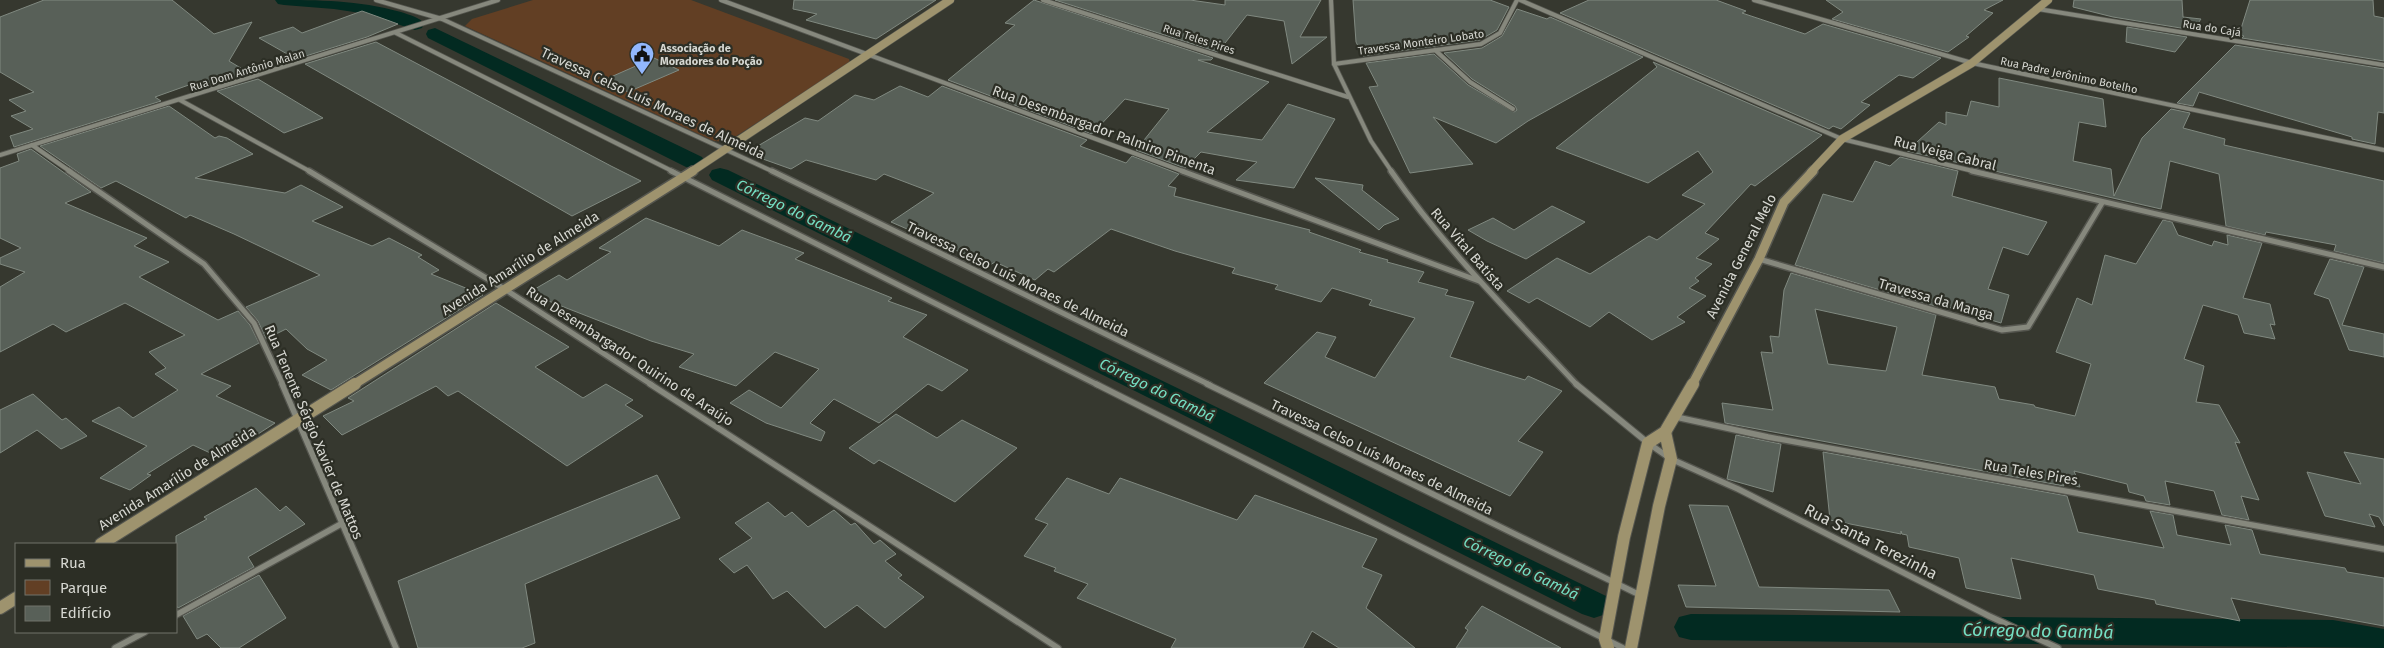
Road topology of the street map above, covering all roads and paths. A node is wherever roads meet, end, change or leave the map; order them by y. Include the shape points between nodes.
1 (376, 0) edge
2 (498, 0) edge
3 (721, 0) edge
4 (950, 0) edge
5 (1043, 0) edge
6 (1331, 0) edge
7 (1519, 0) edge
8 (1754, 0) edge
9 (2048, 0) edge
10 (2037, 8) junction
11 (442, 18) junction
12 (396, 33) junction
13 (1435, 50) junction
14 (867, 54) junction
15 (1972, 63) junction
16 (1334, 64) junction
17 (2384, 65) edge
18 (1348, 97) junction
19 (180, 100) junction
20 (1513, 109) dead end
21 (1842, 139) junction
22 (32, 145) junction
23 (727, 149) junction
24 (2384, 150) edge
25 (0, 155) edge
26 (685, 176) junction
27 (2102, 203) junction
28 (1759, 259) junction
29 (2384, 268) edge
30 (1480, 281) junction
31 (506, 290) junction
32 (1675, 417) junction
33 (298, 419) junction
34 (1665, 432) junction
35 (1648, 444) junction
36 (1671, 459) junction
37 (341, 524) junction
38 (103, 543) edge
39 (2384, 549) edge
40 (1616, 584) junction
41 (1642, 596) junction
42 (15, 599) edge
43 (0, 608) edge
44 (178, 613) edge
45 (143, 633) edge
46 (1607, 644) edge
47 (2055, 647) edge
48 (115, 648) edge
49 (396, 648) edge
50 (1058, 648) edge
51 (1623, 648) edge
52 (1631, 648) edge

1 - 11 street, Travessa Celso Luís Moraes de Almeida
2 - 11 street, Rua Dom Antônio Malan
3 - 14 street, Rua Desembargador Palmiro Pimenta
4 - 14 main road, Avenida Amarílio de Almeida
5 - 18 street, Rua Teles Pires
6 - 16 street, Rua Vital Batista
7 - 13 street, Travessa Monteiro Lobato via 1494,40
7 - 21 street, Rua Veiga Cabral
8 - 15 street, Rua Padre Jerônimo Botelho
9 - 10 main road, Avenida General Melo
10 - 15 main road, Avenida General Melo
10 - 17 street, Rua do Cajá
11 - 12 street, Rua Dom Antônio Malan
11 - 23 street, Travessa Celso Luís Moraes de Almeida
12 - 19 street, Rua Dom Antônio Malan
12 - 26 street
13 - 16 street, Travessa Monteiro Lobato
13 - 20 street via 1470,82
14 - 23 main road, Avenida Amarílio de Almeida
14 - 30 street, Rua Desembargador Palmiro Pimenta
15 - 21 main road, Avenida General Melo
15 - 24 street, Rua Padre Jerônimo Botelho
16 - 18 street, Rua Vital Batista
18 - 30 street, Rua Vital Batista via 1371,141 1412,201
19 - 22 street, Rua Dom Antônio Malan
19 - 31 street, Rua Desembargador Quirino de Araújo via 281,154
21 - 27 street, Rua Veiga Cabral
21 - 28 main road, Avenida General Melo via 1784,202
22 - 25 street, Rua Dom Antônio Malan
22 - 33 street, Rua Tenente Sérgio Xavier de Mattos via 204,264 254,323
23 - 26 main road, Avenida Amarílio de Almeida
23 - 40 street, Travessa Celso Luís Moraes de Almeida
26 - 31 main road, Avenida Amarílio de Almeida
26 - 46 street
27 - 28 street, Travessa da Manga via 2028,326 2002,330
27 - 29 street, Rua Veiga Cabral
28 - 32 main road, Avenida General Melo
30 - 35 street, Rua Vital Batista via 1579,387
31 - 33 main road, Avenida Amarílio de Almeida
31 - 50 street, Rua Desembargador Quirino de Araújo
32 - 34 main road, Avenida General Melo
32 - 39 street, Rua Teles Pires via 1768,437
33 - 37 street, Rua Tenente Sérgio Xavier de Mattos
33 - 38 main road, Avenida Amarílio de Almeida
34 - 35 main road, Avenida General Melo
34 - 36 main road
35 - 36 street, Rua Vital Batista
35 - 40 main road via 1624,537
36 - 41 main road
36 - 47 street, Rua Santa Terezinha via 1738,489
37 - 44 street
37 - 49 street, Rua Tenente Sérgio Xavier de Mattos
40 - 41 street, Travessa Celso Luís Moraes de Almeida
40 - 46 main road
41 - 52 main road
42 - 43 main road
45 - 48 street
46 - 51 street

